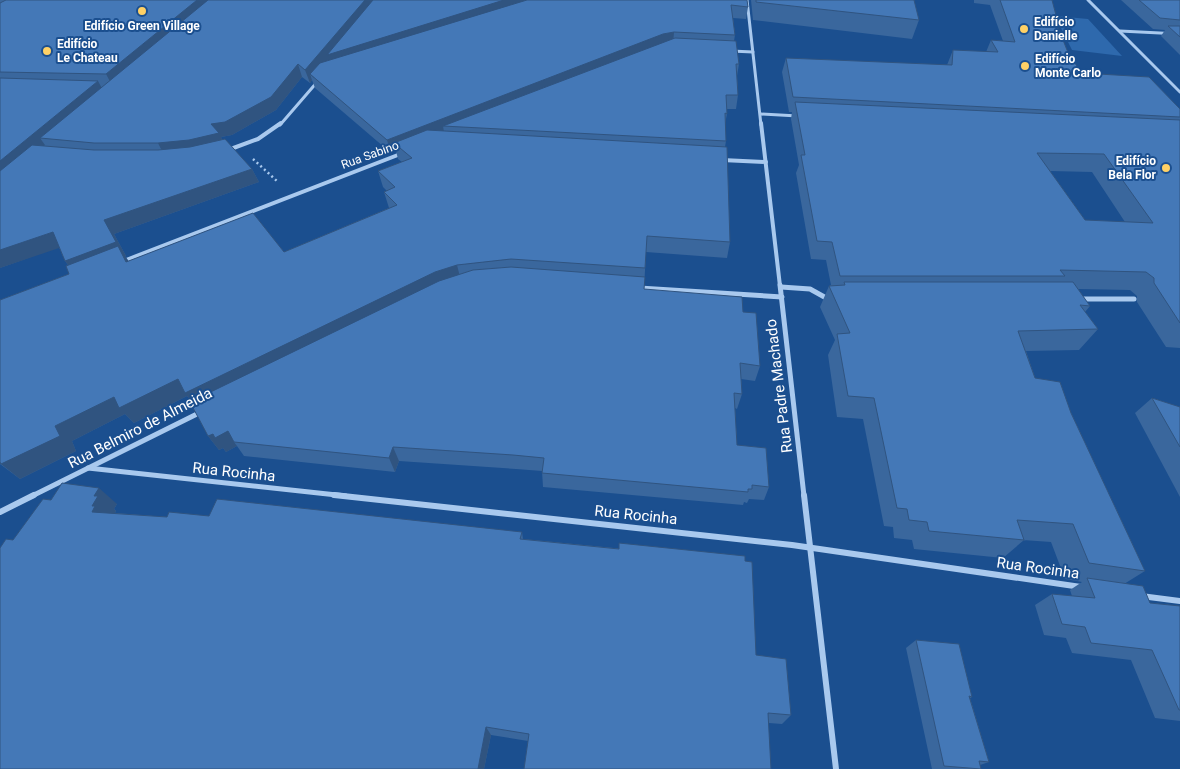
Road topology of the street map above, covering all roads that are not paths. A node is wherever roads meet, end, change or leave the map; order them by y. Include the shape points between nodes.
1 (747, 0) edge
2 (1088, 0) edge
3 (1119, 31) junction
4 (1180, 34) edge
5 (722, 50) edge
6 (753, 52) junction
7 (319, 80) edge
8 (1180, 92) edge
9 (761, 114) junction
10 (808, 116) edge
11 (412, 150) edge
12 (224, 151) edge
13 (713, 159) edge
14 (766, 162) junction
15 (115, 264) edge
16 (628, 287) edge
17 (781, 287) junction
18 (782, 297) junction
19 (835, 299) edge
20 (1074, 300) edge
21 (1134, 300) dead end
22 (203, 411) edge
23 (88, 468) junction
24 (0, 512) edge
25 (811, 548) junction
26 (1092, 589) edge
27 (1131, 594) edge
28 (1180, 601) edge
29 (836, 769) edge

1 - 6 street, Rua Padre Machado
2 - 3 street
3 - 4 street
3 - 8 street
5 - 6 street
6 - 9 street, Rua Padre Machado
7 - 12 street via 278,128 240,147
9 - 10 street
9 - 14 street, Rua Padre Machado
11 - 15 street, Rua Sabino
13 - 14 street
14 - 17 street, Rua Padre Machado
16 - 18 street
17 - 18 street, Rua Padre Machado
17 - 19 street via 810,289 825,299
18 - 25 street, Rua Padre Machado
20 - 21 street
22 - 23 street, Rua Belmiro de Almeida
23 - 24 street, Rua Belmiro de Almeida
23 - 25 street, Rua Rocinha
25 - 26 street, Rua Rocinha
25 - 29 street, Rua Padre Machado
27 - 28 street

